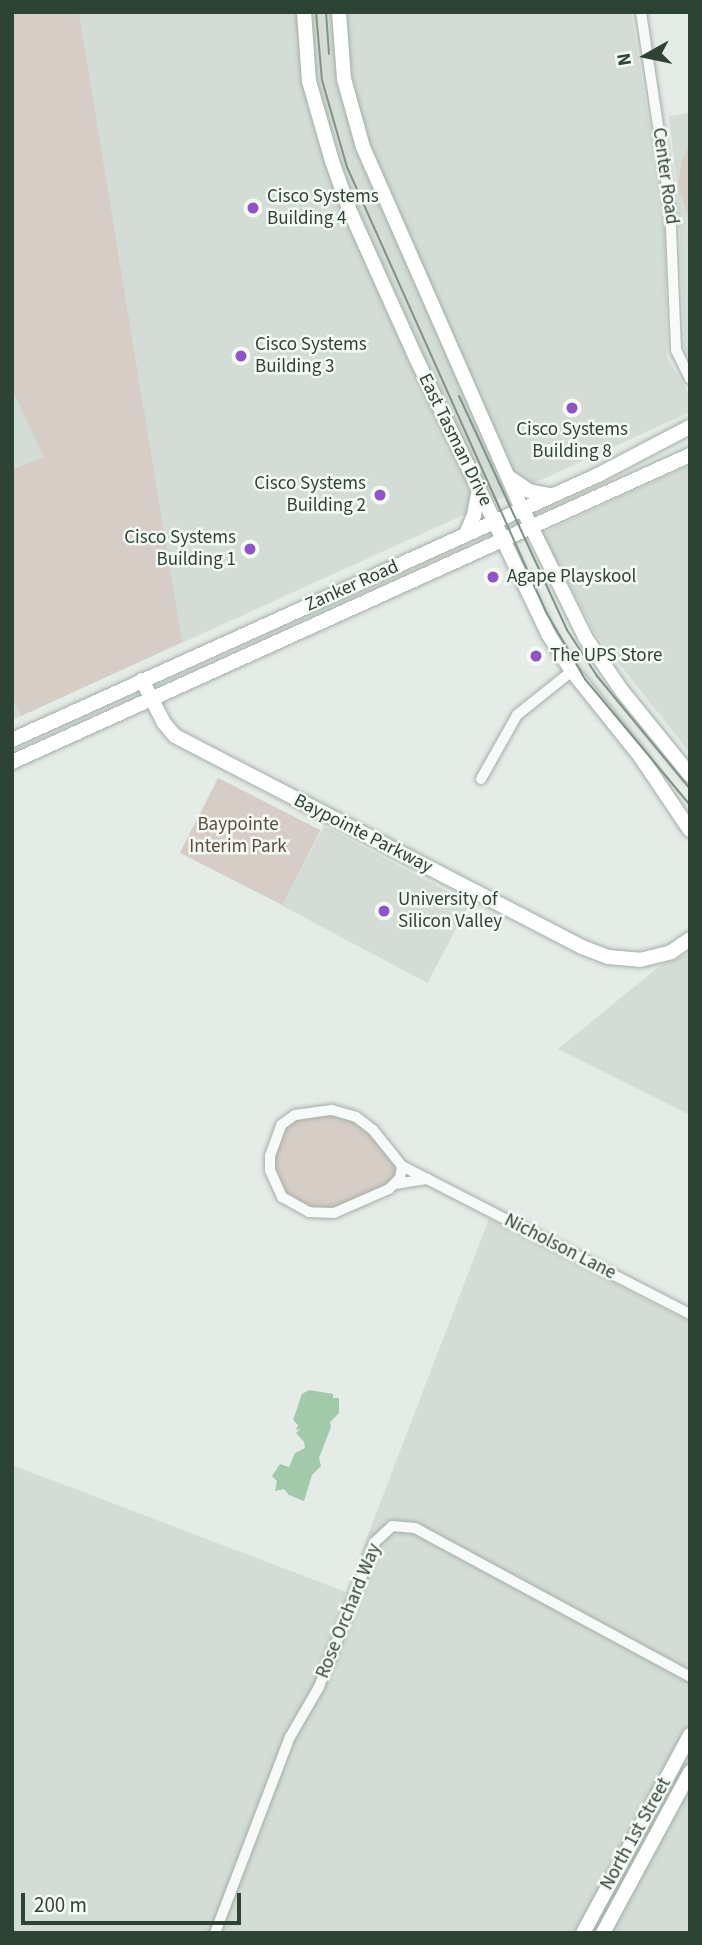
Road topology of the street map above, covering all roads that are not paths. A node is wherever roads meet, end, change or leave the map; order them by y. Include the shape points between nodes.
1 (304, 12) edge
2 (339, 12) edge
3 (640, 12) edge
4 (690, 379) edge
5 (690, 427) edge
6 (690, 455) edge
7 (508, 477) junction
8 (479, 489) junction
9 (549, 495) junction
10 (522, 508) junction
11 (556, 516) junction
12 (495, 521) junction
13 (531, 527) junction
14 (466, 534) junction
15 (503, 540) junction
16 (476, 552) junction
17 (544, 554) junction
18 (513, 563) junction
19 (572, 671) junction
20 (142, 680) junction
21 (152, 699) junction
22 (12, 740) edge
23 (12, 762) edge
24 (690, 775) edge
25 (481, 779) dead end
26 (690, 830) edge
27 (690, 939) edge
28 (402, 1166) junction
29 (431, 1180) junction
30 (395, 1184) junction
31 (690, 1314) edge
32 (690, 1677) edge
33 (690, 1735) edge
34 (690, 1772) edge
35 (215, 1933) edge
36 (583, 1933) edge
37 (603, 1933) edge

1 - 8 main road, East Tasman Drive via 309,82 340,185
2 - 7 main road, East Tasman Drive via 344,79 363,147
3 - 4 street, Center Road via 670,205 676,349
5 - 9 main road, Zanker Road
6 - 11 main road, Zanker Road
7 - 9 main road via 529,491
7 - 10 main road, East Tasman Drive
8 - 12 main road, East Tasman Drive
8 - 14 main road
9 - 10 main road, Zanker Road
10 - 12 main road, Zanker Road
10 - 13 main road, East Tasman Drive
11 - 13 main road, Zanker Road
11 - 17 main road via 547,532
12 - 14 main road, Zanker Road
12 - 15 main road, East Tasman Drive
13 - 15 main road, Zanker Road
13 - 17 main road, East Tasman Drive
14 - 20 main road, Zanker Road
15 - 16 main road, Zanker Road
15 - 18 main road, East Tasman Drive
16 - 18 main road
16 - 21 main road, Zanker Road
17 - 24 main road, East Tasman Drive via 609,674
18 - 19 main road, East Tasman Drive
19 - 25 street via 517,715
19 - 26 main road, East Tasman Drive via 628,740
20 - 21 main road, Baypointe Parkway
20 - 22 main road, Zanker Road
21 - 23 main road, Zanker Road
21 - 27 main road, Baypointe Parkway via 175,736 595,953 640,960 671,951
28 - 29 street, Nicholson Lane
28 - 30 street
28 - 30 street, Nicholson Lane via 373,1130 356,1117 332,1110 295,1115 281,1125 272,1144 270,1170 282,1197 309,1212 334,1213
29 - 30 street, Nicholson Lane
29 - 31 street, Nicholson Lane
32 - 35 street, Rose Orchard Way via 415,1528 392,1525 375,1542 319,1687 290,1737
33 - 36 main road, North 1st Street
34 - 37 main road, North 1st Street

